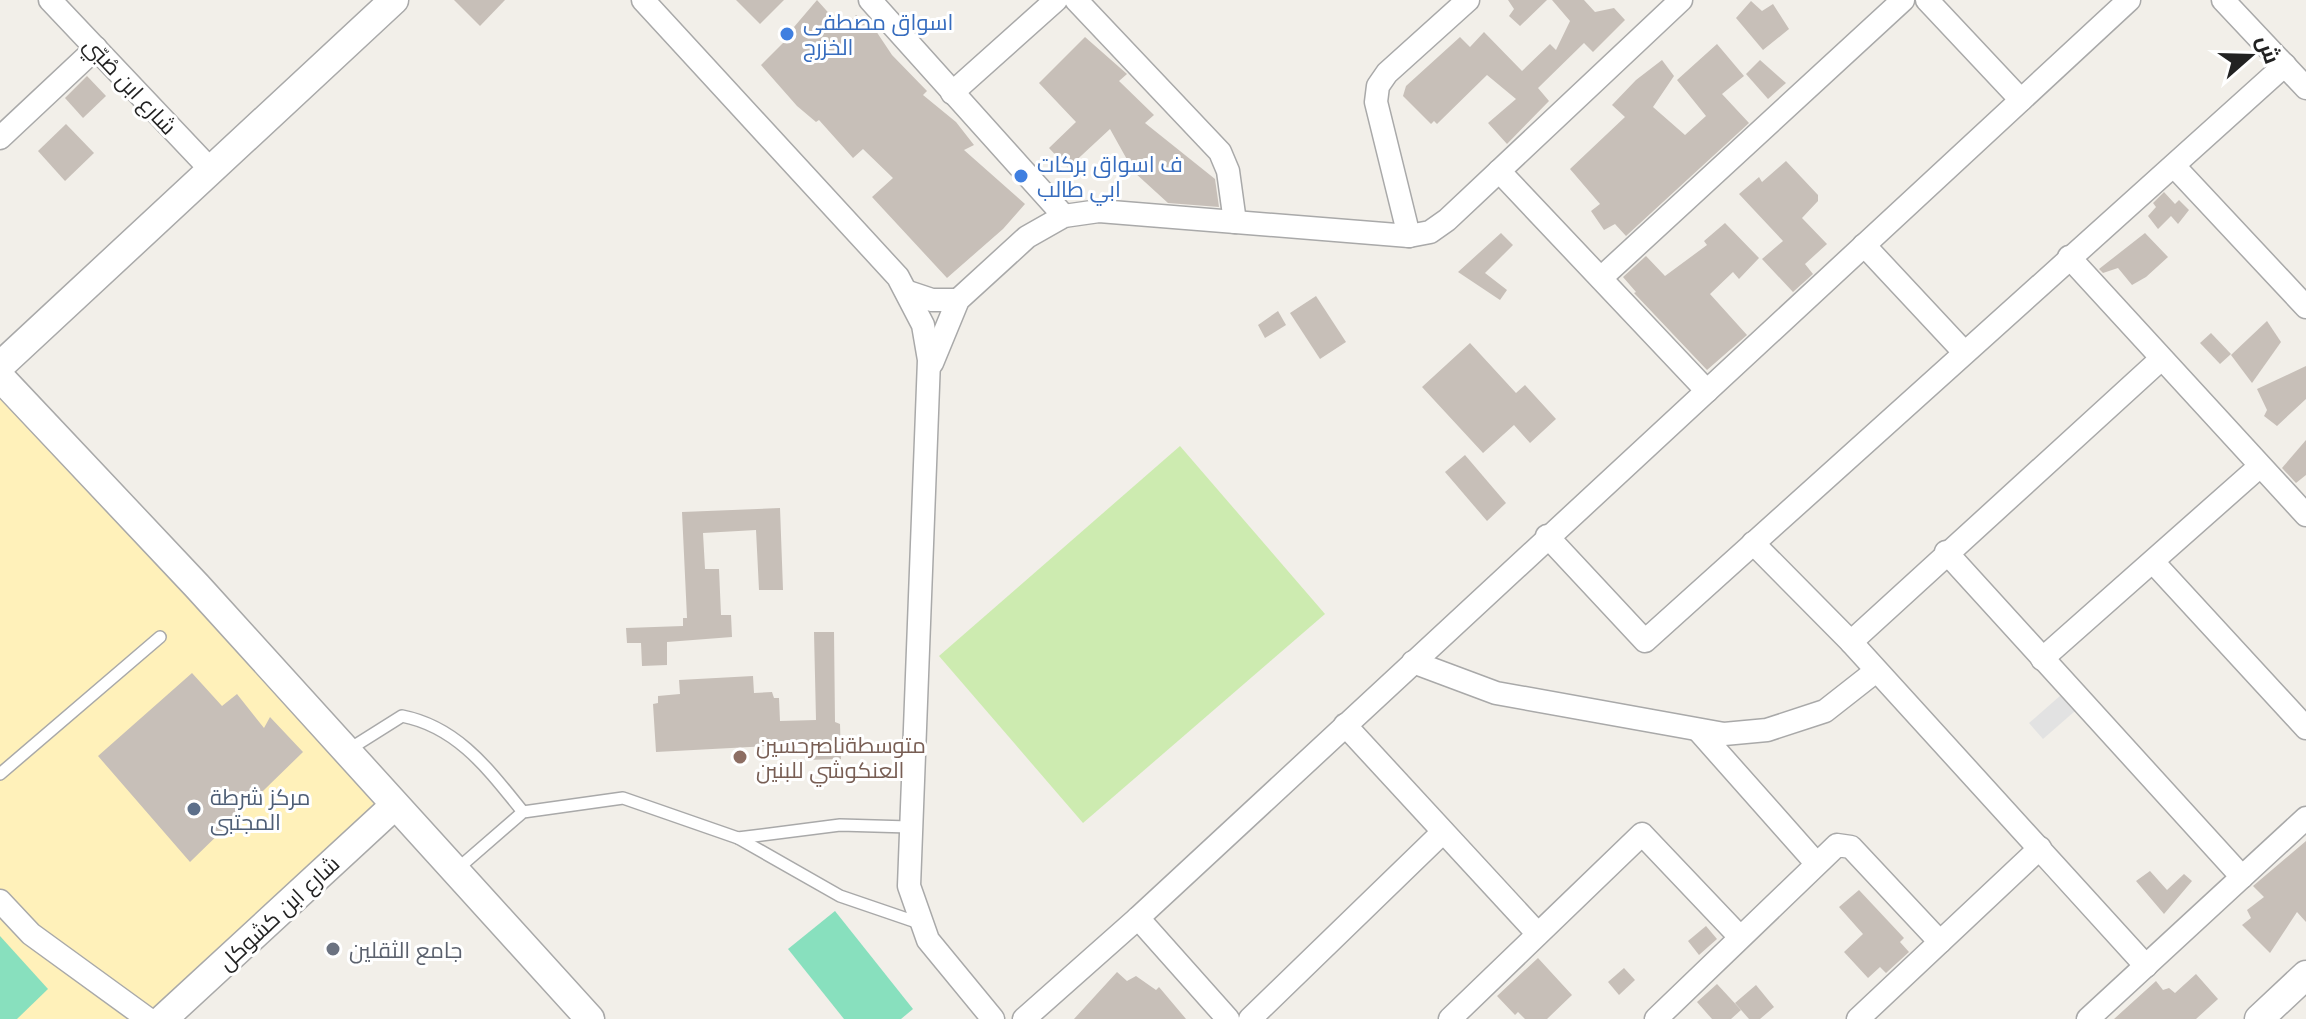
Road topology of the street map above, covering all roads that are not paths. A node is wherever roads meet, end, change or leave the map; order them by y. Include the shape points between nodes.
1 (50, 0) edge
2 (394, 0) edge
3 (643, 0) edge
4 (870, 0) edge
5 (1056, 0) edge
6 (1076, 0) edge
7 (1681, 0) edge
8 (1903, 0) edge
9 (1927, 0) edge
10 (2129, 0) edge
11 (2223, 0) edge
12 (1459, 3) edge
13 (96, 48) junction
14 (2285, 65) junction
15 (2306, 88) edge
16 (952, 93) junction
17 (2021, 100) junction
18 (0, 138) edge
19 (2174, 166) junction
20 (211, 170) junction
21 (1499, 171) junction
22 (1064, 216) junction
23 (1235, 222) junction
24 (1409, 236) junction
25 (1864, 245) junction
26 (2069, 257) junction
27 (1601, 278) junction
28 (908, 292) junction
29 (958, 300) junction
30 (2306, 307) edge
31 (1964, 352) junction
32 (2160, 360) junction
33 (0, 366) edge
34 (0, 377) edge
35 (928, 378) junction
36 (1707, 391) junction
37 (2259, 467) junction
38 (2306, 515) edge
39 (1547, 536) junction
40 (1753, 543) junction
41 (1946, 552) junction
42 (2154, 563) junction
43 (160, 637) dead end
44 (1851, 642) junction
45 (2042, 659) junction
46 (1413, 662) junction
47 (1876, 671) junction
48 (1345, 725) junction
49 (2306, 728) edge
50 (1698, 730) junction
51 (345, 752) junction
52 (0, 774) edge
53 (394, 806) junction
54 (523, 812) junction
55 (2306, 818) edge
56 (909, 827) junction
57 (1443, 832) junction
58 (738, 838) junction
59 (2040, 848) junction
60 (1816, 863) junction
61 (454, 872) junction
62 (2242, 877) junction
63 (0, 901) edge
64 (1138, 918) junction
65 (919, 923) junction
66 (1537, 933) junction
67 (1739, 936) junction
68 (1940, 942) junction
69 (2146, 966) junction
70 (2306, 975) edge
71 (148, 1019) edge
72 (163, 1019) edge
73 (590, 1019) edge
74 (993, 1019) edge
75 (1024, 1019) edge
76 (1228, 1019) edge
77 (1250, 1019) edge
78 (1450, 1019) edge
79 (1656, 1019) edge
80 (1858, 1019) edge
81 (2088, 1019) edge
82 (2259, 1019) edge

1 - 13 street, شارع ابن صُبّي
2 - 20 street
3 - 28 street
4 - 16 street
5 - 16 street
6 - 23 street via 1220,152
7 - 21 street
8 - 27 street
9 - 17 street
10 - 17 street
11 - 14 street
12 - 24 street via 1378,86 1376,102
13 - 18 street
13 - 20 street, شارع ابن صُبّي
14 - 15 street
14 - 19 street
16 - 22 street
17 - 25 street
19 - 26 street
19 - 30 street
20 - 33 street
21 - 24 street via 1439,227
21 - 27 street
22 - 23 street via 1099,211
22 - 29 street via 1027,237
23 - 24 street
25 - 31 street
25 - 36 street
26 - 31 street
26 - 32 street
27 - 36 street
28 - 29 street via 932,300
28 - 35 street via 927,342
29 - 35 street
31 - 40 street
32 - 37 street
32 - 41 street
34 - 51 street
35 - 56 street
36 - 39 street
37 - 38 street
37 - 42 street
39 - 40 street via 1645,641
39 - 46 street
40 - 44 street
41 - 44 street
41 - 45 street
42 - 45 street
42 - 49 street
43 - 52 lane
44 - 47 street
45 - 62 street
46 - 48 street
46 - 50 street via 1496,693
47 - 50 street via 1825,711 1767,730
47 - 59 street
48 - 57 street
48 - 64 street
50 - 60 street
51 - 53 street
51 - 54 lane via 402,716 426,720 473,751
53 - 61 street
53 - 72 street, شارع ابن كشوكل
54 - 58 lane via 623,798
54 - 61 lane
55 - 62 street
56 - 58 lane via 840,825
56 - 65 street via 909,886
57 - 66 street
57 - 77 street
58 - 65 lane via 840,896
59 - 68 street
59 - 69 street
60 - 67 street
60 - 68 street via 1837,845 1851,847
61 - 73 street
62 - 69 street
63 - 71 street via 31,934
64 - 75 street
64 - 76 street
65 - 74 street via 938,957
66 - 67 street via 1642,834
66 - 78 street
67 - 79 street
68 - 80 street
69 - 81 street
70 - 82 street

